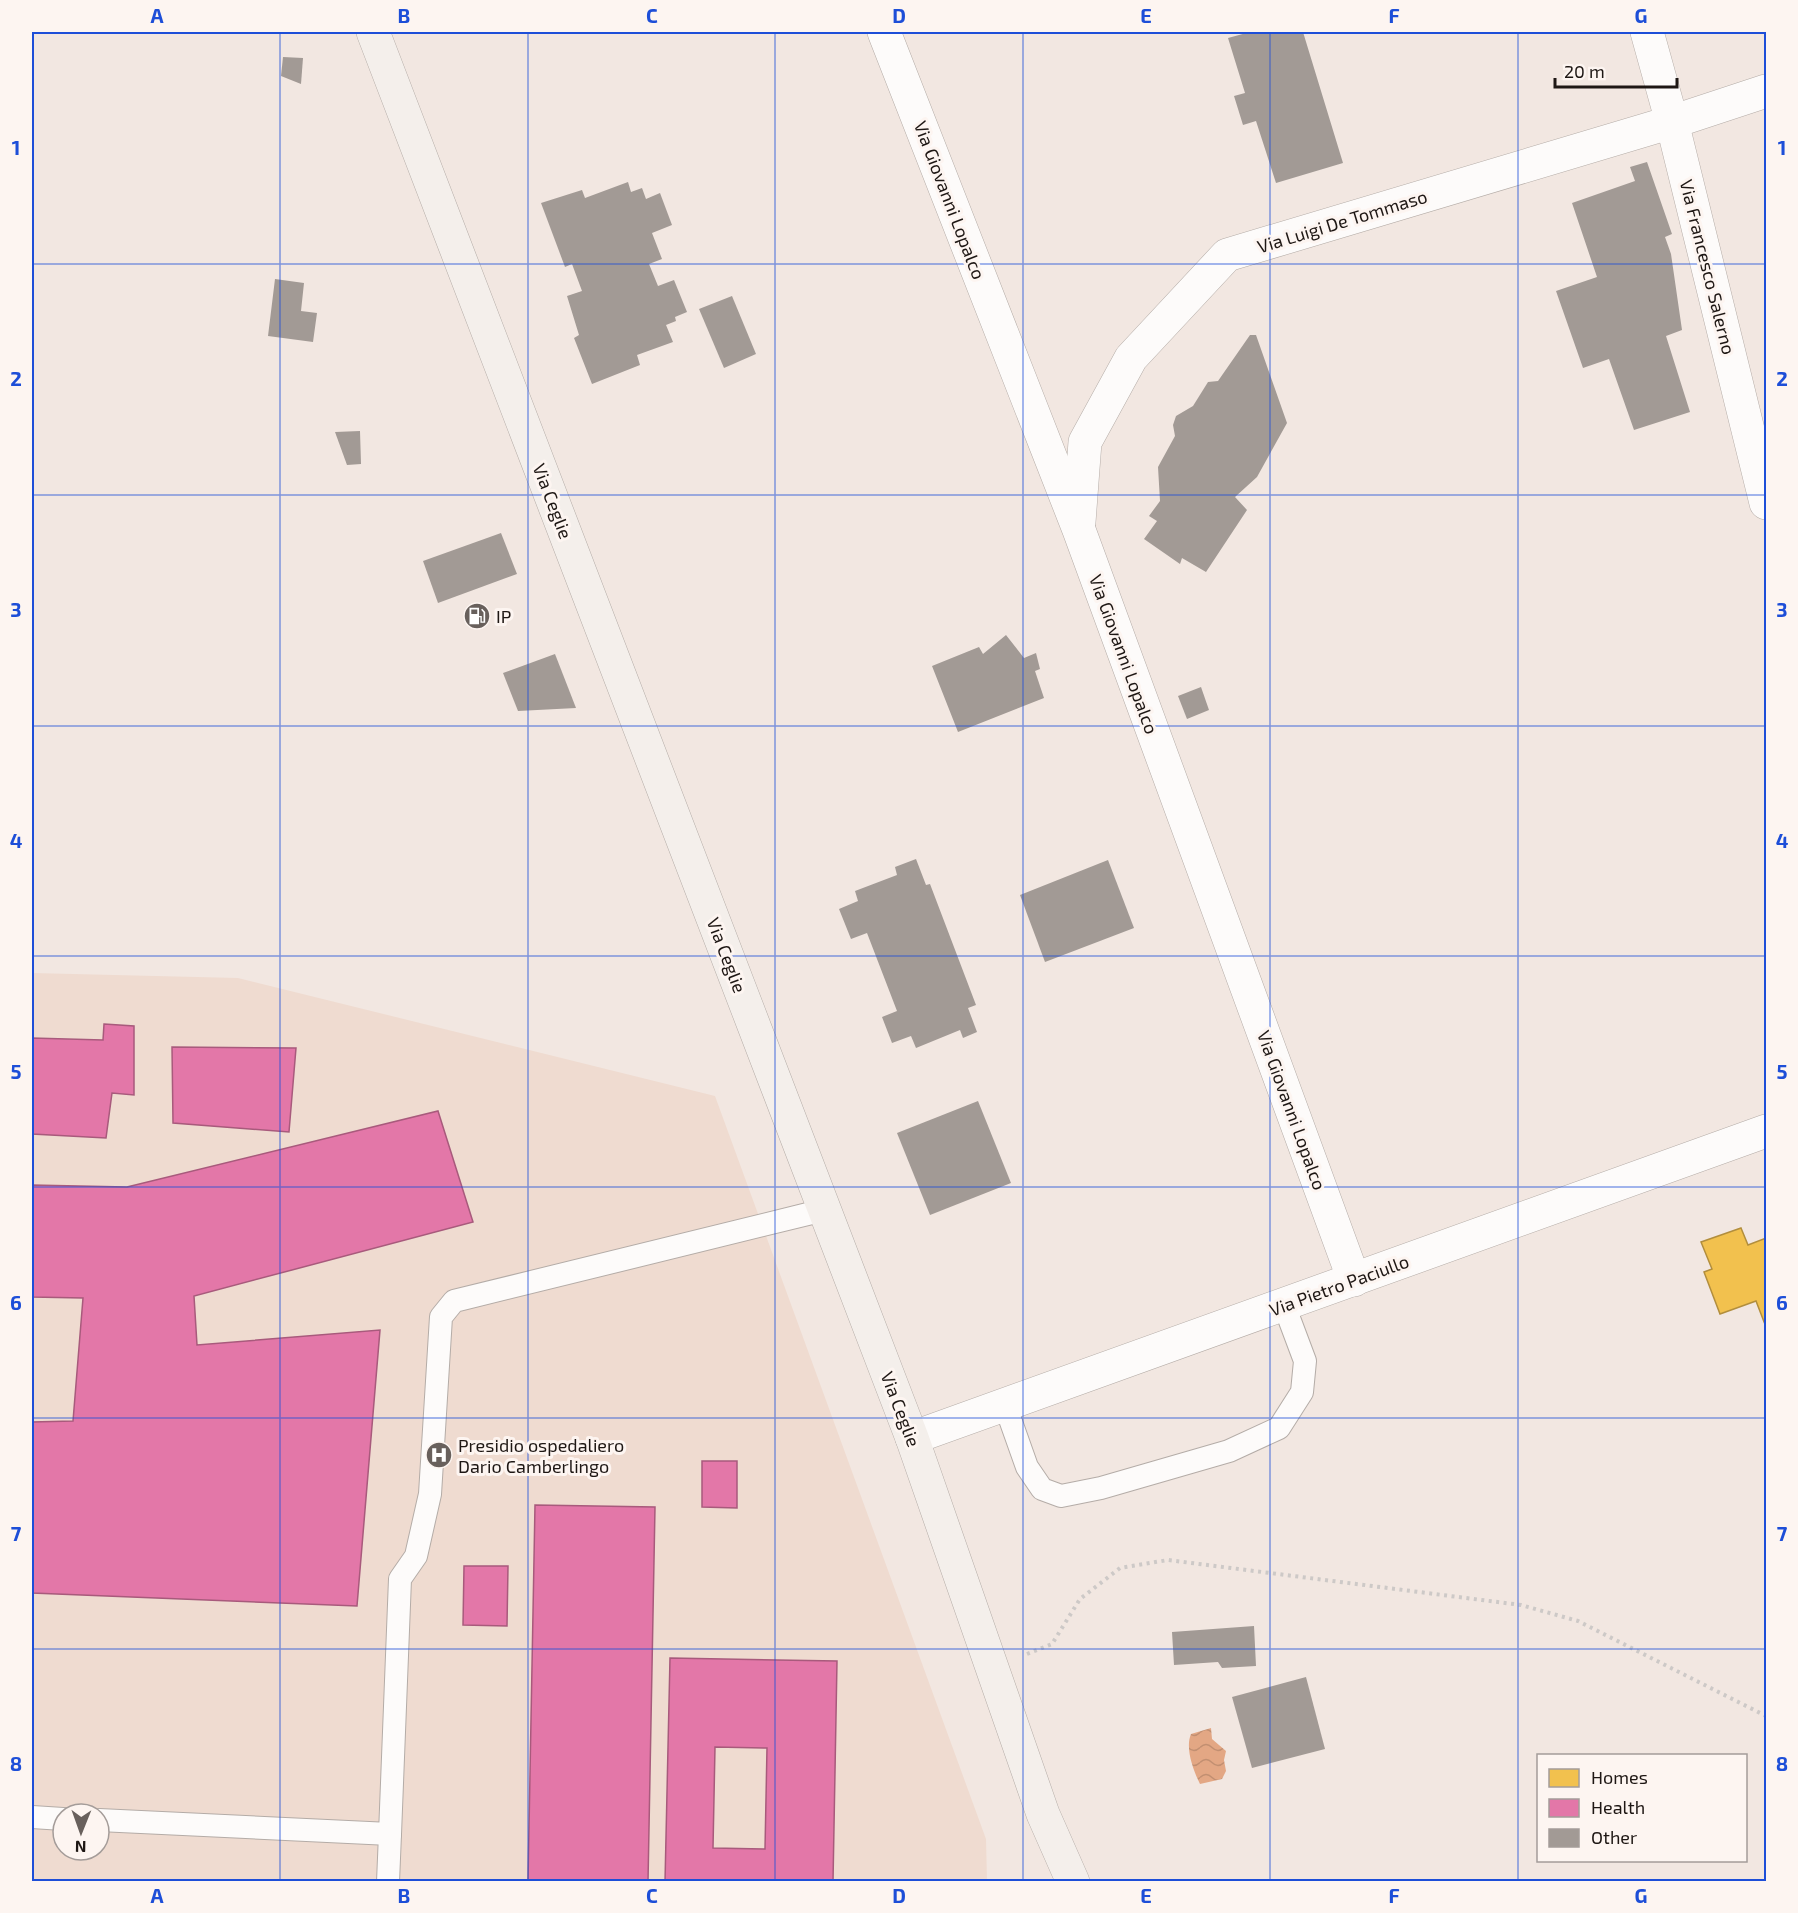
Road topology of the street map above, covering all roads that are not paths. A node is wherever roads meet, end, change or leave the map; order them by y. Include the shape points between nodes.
1 (373, 32) edge
2 (884, 32) edge
3 (1647, 32) edge
4 (1767, 91) edge
5 (1672, 122) junction
6 (1767, 503) edge
7 (1079, 530) junction
8 (1767, 1131) edge
9 (824, 1210) junction
10 (1354, 1280) junction
11 (1284, 1305) junction
12 (1005, 1404) junction
13 (912, 1438) junction
14 (32, 1817) edge
15 (51, 1818) edge
16 (111, 1821) edge
17 (390, 1834) junction
18 (388, 1881) edge
19 (1073, 1881) edge

1 - 9 main road, Via Ceglie
2 - 7 street, Via Giovanni Lopalco
3 - 5 street, Via Francesco Salerno
4 - 5 street, Via Luigi De Tommaso
5 - 6 street, Via Francesco Salerno
5 - 7 street, Via Luigi De Tommaso via 1227,255 1131,358 1085,442
7 - 10 street, Via Giovanni Lopalco
8 - 10 street, Via Pietro Paciullo
9 - 13 main road, Via Ceglie
9 - 17 lane via 454,1301 441,1317 430,1494 416,1556 400,1579
10 - 11 street, Via Pietro Paciullo
11 - 12 street, Via Pietro Paciullo
11 - 12 lane via 1305,1361 1302,1392 1279,1428 1229,1452 1061,1496 1042,1489 1027,1467
12 - 13 street, Via Pietro Paciullo
13 - 19 main road, Via Ceglie via 1043,1814
14 - 15 lane
16 - 17 lane
17 - 18 lane

